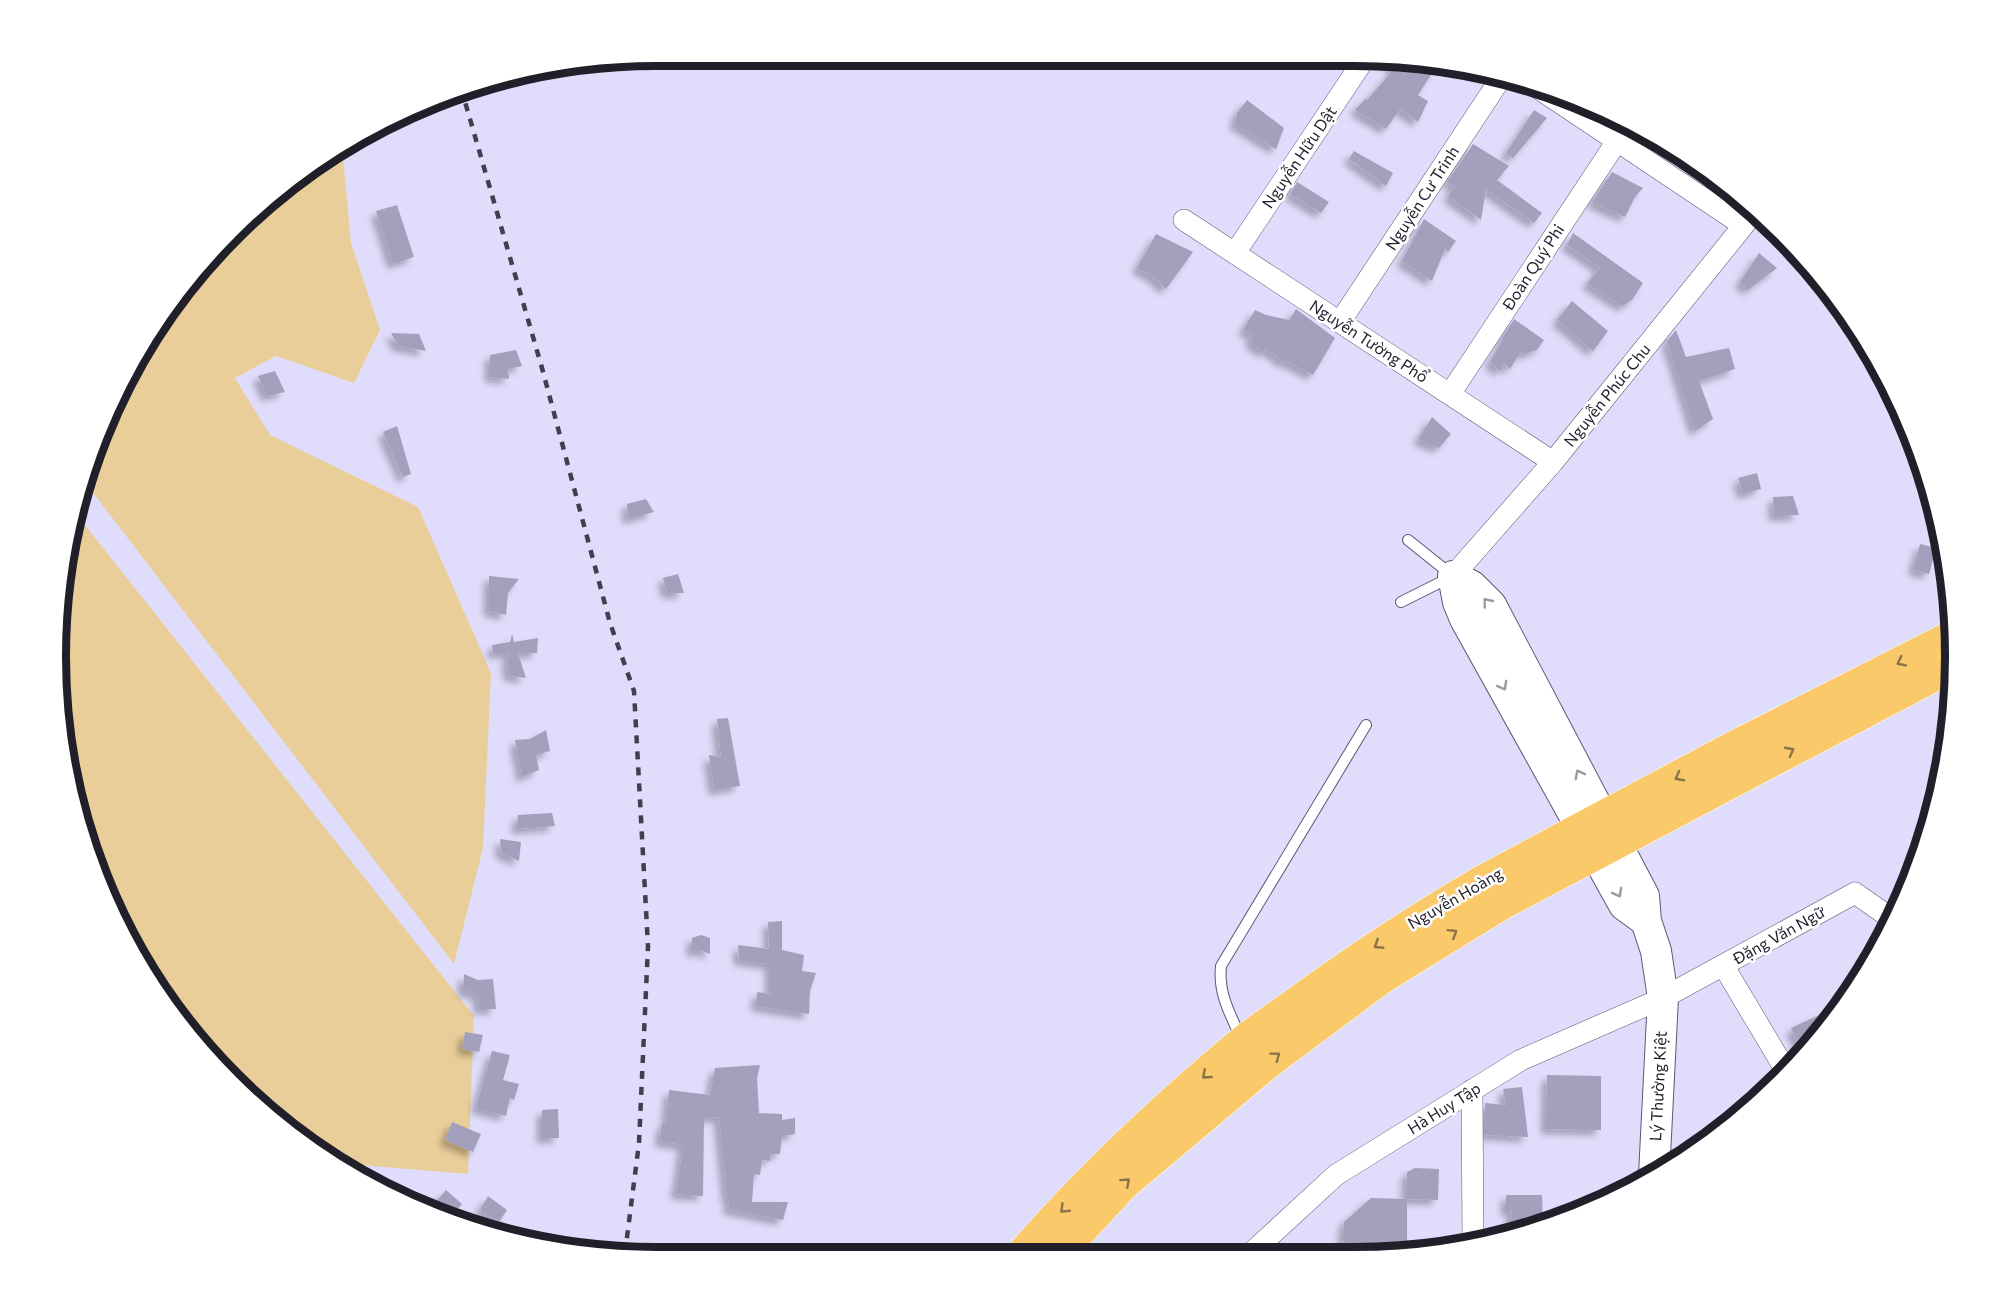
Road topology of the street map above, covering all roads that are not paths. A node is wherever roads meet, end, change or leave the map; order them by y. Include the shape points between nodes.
1 (1360, 66) edge
2 (1497, 84) edge
3 (1562, 104) edge
4 (1617, 141) junction
5 (1747, 216) edge
6 (1749, 217) edge
7 (1184, 220) dead end
8 (1235, 253) junction
9 (1340, 322) junction
10 (1450, 394) junction
11 (1553, 462) junction
12 (1408, 540) dead end
13 (1454, 576) junction
14 (1401, 602) dead end
15 (1945, 641) edge
16 (1945, 669) edge
17 (1365, 725) dead end
18 (1734, 764) junction
19 (1492, 892) junction
20 (1886, 914) edge
21 (1723, 965) junction
22 (1663, 998) junction
23 (1243, 1043) junction
24 (1782, 1064) edge
25 (1472, 1090) junction
26 (1655, 1165) edge
27 (1473, 1235) edge
28 (1029, 1247) edge
29 (1064, 1247) edge
30 (1258, 1247) edge

1 - 8 street, Nguyễn Hữu Dật
2 - 9 street, Nguyễn Cư Trinh
3 - 4 street
4 - 5 street
4 - 10 street, Đoàn Quý Phi
6 - 11 street, Nguyễn Phúc Chu
7 - 8 street, Nguyễn Tường Phổ
8 - 9 street, Nguyễn Tường Phổ
9 - 10 street, Nguyễn Tường Phổ
10 - 11 street, Nguyễn Tường Phổ
11 - 13 street, Nguyễn Phúc Chu
12 - 13 lane
13 - 14 lane
13 - 22 street, Lý Thường Kiệt via 1465,619 1554,752 1624,904 1646,921 1656,951
15 -> 18 highway, Nguyễn Hoàng
18 -> 16 highway, Nguyễn Hoàng
17 - 23 lane via 1221,966 1222,997
18 - 19 highway, Nguyễn Hoàng, bridge
19 -> 23 highway, Nguyễn Hoàng via 1412,923
29 -> 19 highway, Nguyễn Hoàng via 1123,1184 1269,1061
20 - 21 street, Đặng Văn Ngữ via 1855,893
21 - 22 street, Đặng Văn Ngữ
21 - 24 street
22 - 25 street, Hà Huy Tập via 1521,1060
22 - 26 street, Lý Thường Kiệt
23 -> 28 highway, Nguyễn Hoàng via 1165,1110
25 - 27 street
25 - 30 street, Hà Huy Tập via 1336,1175

